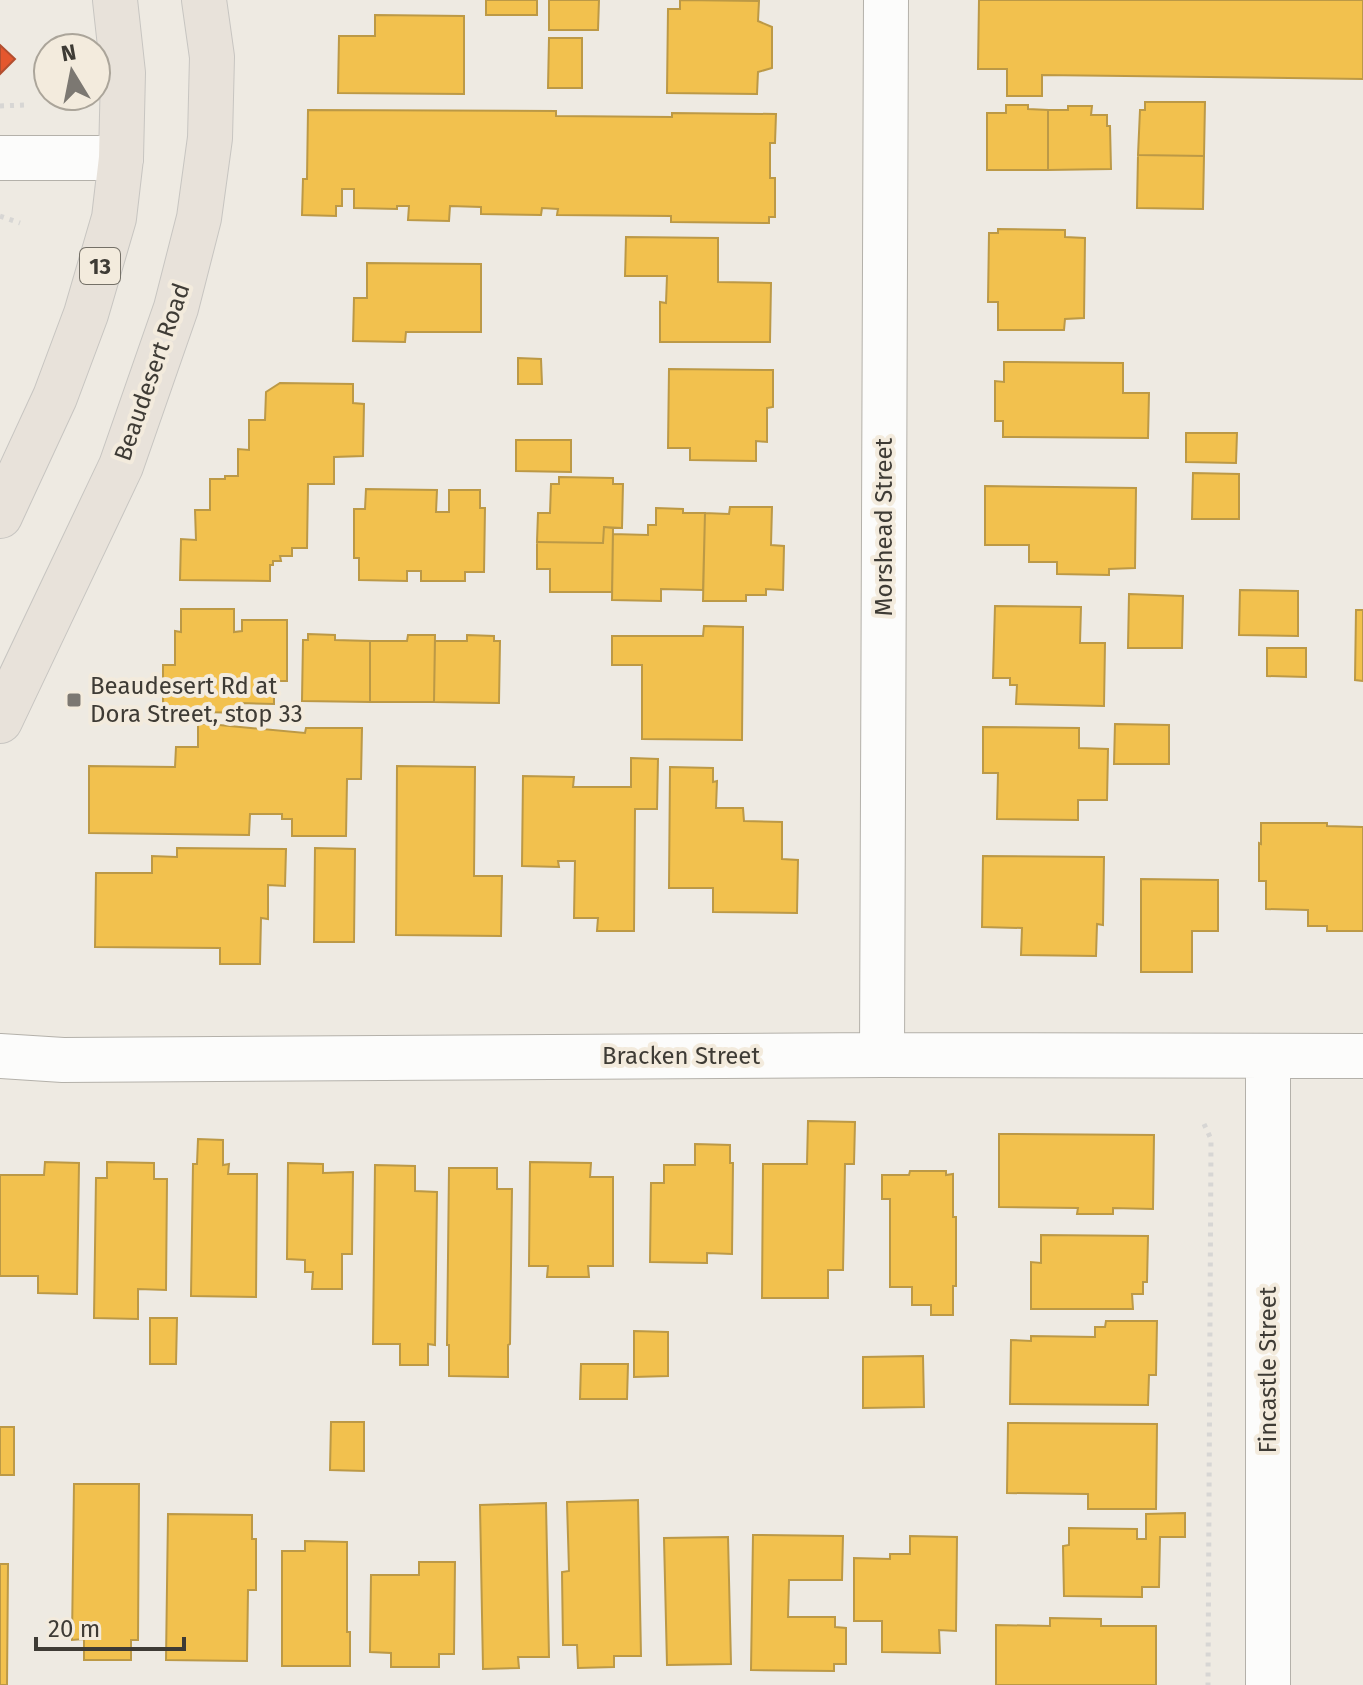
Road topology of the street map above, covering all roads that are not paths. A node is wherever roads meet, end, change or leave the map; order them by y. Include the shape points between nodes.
1 (115, 0) edge
2 (204, 0) edge
3 (886, 0) edge
4 (0, 158) edge
5 (121, 158) junction
6 (0, 516) edge
7 (0, 721) edge
8 (882, 1055) junction
9 (0, 1056) edge
10 (1268, 1056) junction
11 (1363, 1056) edge
12 (1268, 1685) edge

1 - 5 highway, 13 via 123,73
2 - 7 highway, Beaudesert Road via 212,57 210,138 199,218 176,308 121,466
3 - 8 street, Morshead Street
4 - 5 street
5 - 6 highway, 13 via 114,218 86,314
8 - 9 street, Bracken Street via 78,1060
8 - 10 street, Bracken Street
10 - 11 street, Bracken Street
10 - 12 street, Fincastle Street

